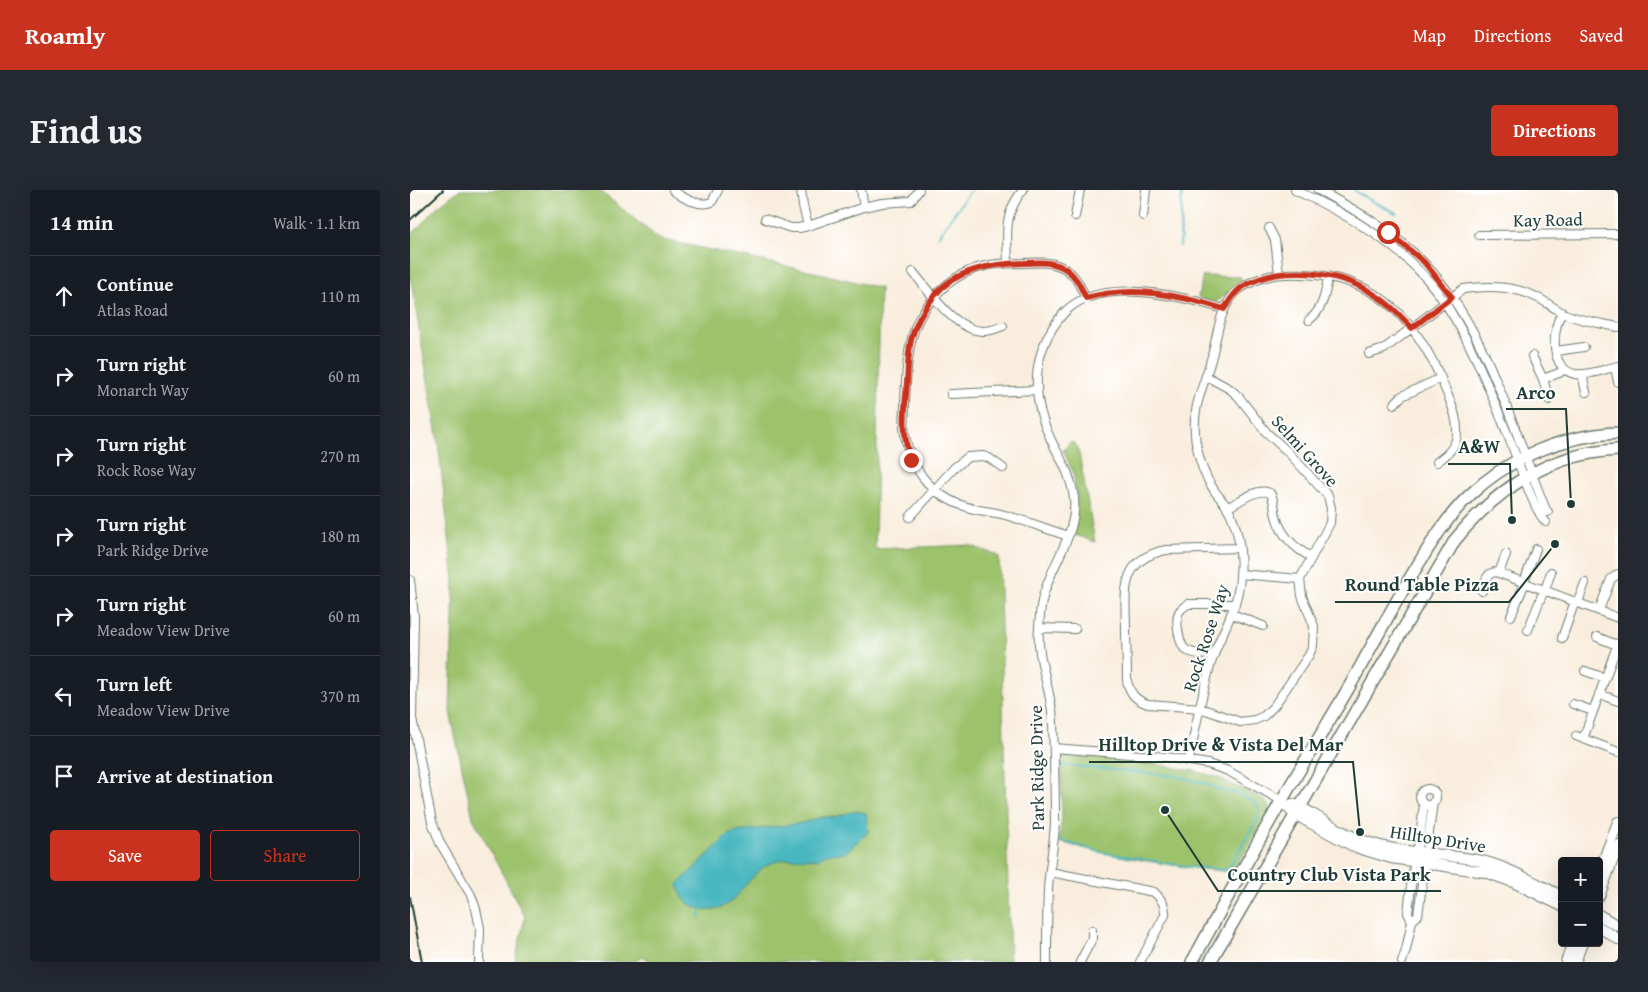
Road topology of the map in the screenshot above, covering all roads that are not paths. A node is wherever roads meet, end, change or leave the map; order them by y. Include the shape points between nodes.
1 (672, 190) edge
2 (718, 190) edge
3 (801, 190) edge
4 (861, 190) edge
5 (919, 190) edge
6 (1023, 190) edge
7 (1080, 190) edge
8 (1146, 190) edge
9 (1295, 190) edge
10 (1318, 190) edge
11 (864, 207) junction
12 (1075, 216) dead end
13 (1143, 216) dead end
14 (765, 219) dead end
15 (808, 226) junction
16 (1269, 228) dead end
17 (1618, 234) edge
18 (1479, 235) dead end
19 (1008, 263) junction
20 (913, 272) dead end
21 (1279, 273) junction
22 (1328, 276) junction
23 (933, 297) junction
24 (1452, 297) junction
25 (1086, 298) junction
26 (1444, 303) junction
27 (1224, 309) junction
28 (1562, 312) junction
29 (1309, 320) dead end
30 (1003, 326) dead end
31 (1618, 327) edge
32 (1412, 328) junction
33 (1584, 347) dead end
34 (1556, 351) junction
35 (1369, 354) dead end
36 (1532, 356) dead end
37 (1616, 367) edge
38 (1565, 369) junction
39 (1582, 374) junction
40 (1206, 376) junction
41 (1441, 378) junction
42 (1542, 379) junction
43 (1618, 382) edge
44 (1036, 390) junction
45 (1586, 392) dead end
46 (951, 394) dead end
47 (1549, 400) dead end
48 (1394, 404) dead end
49 (1618, 434) edge
50 (1618, 450) edge
51 (1522, 459) junction
52 (1437, 462) dead end
53 (1003, 468) dead end
54 (1542, 468) junction
55 (1528, 476) junction
56 (934, 490) junction
57 (1534, 500) junction
58 (1227, 508) junction
59 (1548, 512) junction
60 (910, 517) dead end
61 (1546, 522) dead end
62 (1068, 536) junction
63 (1240, 548) junction
64 (1536, 549) dead end
65 (1506, 554) dead end
66 (1311, 557) junction
67 (1551, 572) dead end
68 (1498, 573) junction
69 (1240, 574) junction
70 (1618, 574) edge
71 (1300, 579) junction
72 (410, 580) edge
73 (1524, 583) junction
74 (1585, 583) dead end
75 (1544, 590) junction
76 (1482, 591) dead end
77 (1576, 602) junction
78 (1235, 604) junction
79 (1599, 610) junction
80 (1232, 614) junction
81 (1511, 616) dead end
82 (1618, 618) edge
83 (1263, 626) dead end
84 (1039, 628) junction
85 (1075, 629) dead end
86 (1528, 630) dead end
87 (1597, 637) dead end
88 (1562, 638) dead end
89 (1618, 644) edge
90 (1214, 656) junction
91 (1615, 662) edge
92 (1585, 671) dead end
93 (1605, 678) junction
94 (1599, 694) junction
95 (1618, 701) edge
96 (1573, 704) dead end
97 (1200, 708) junction
98 (1593, 711) junction
99 (1054, 748) junction
100 (1618, 752) edge
101 (1189, 760) junction
102 (1282, 800) junction
103 (1433, 802) junction
104 (1424, 804) junction
105 (1297, 810) junction
106 (1618, 822) edge
107 (1618, 846) edge
108 (1421, 857) junction
109 (1603, 861) edge
110 (1050, 872) junction
111 (1603, 885) edge
112 (1558, 894) edge
113 (1558, 904) edge
114 (1603, 917) edge
115 (1618, 926) edge
116 (1092, 930) dead end
117 (1603, 930) edge
118 (1618, 939) edge
119 (1572, 947) edge
120 (1581, 947) edge
121 (479, 962) edge
122 (1047, 962) edge
123 (1080, 962) edge
124 (1140, 962) edge
125 (1192, 962) edge
126 (1210, 962) edge
127 (1402, 962) edge
128 (1566, 962) edge
129 (1575, 962) edge

1 - 2 street via 701,204 712,202
3 - 15 street
4 - 11 street
5 - 11 street via 911,201
6 - 19 street via 1007,220
7 - 12 street
8 - 13 street
9 - 26 street via 1376,236 1417,270
10 - 24 street via 1375,223 1402,243 1424,262
11 - 15 street
14 - 15 street via 791,228
16 - 21 street via 1275,240
17 - 18 street, Kay Road
19 - 23 street via 967,272
19 - 25 street via 1043,262 1059,266 1074,276
20 - 23 street
21 - 22 street, Rock Rose Way
21 - 27 street, Rock Rose Way via 1241,288
22 - 29 street via 1322,303
22 - 32 street, Rock Rose Way via 1349,280 1371,292
23 - 30 street via 963,325 982,331
23 - 56 street via 918,320 911,340 904,428 911,460
24 - 26 street
24 - 28 street via 1463,289 1501,286 1531,294
24 - 51 street via 1482,348
25 - 27 street, Park Ridge Drive via 1114,292 1144,292 1191,299
25 - 44 street, Park Ridge Drive via 1064,312 1054,325 1040,356
26 - 32 street
26 - 51 street via 1478,360
27 - 40 street, Rock Rose Way
28 - 31 street
28 - 34 street via 1554,337
32 - 35 street via 1384,350
32 - 41 street, Rock Rose Way via 1430,354
33 - 34 street
34 - 38 street
36 - 42 street
37 - 39 street
37 - 43 street
38 - 39 street
38 - 42 street
39 - 45 street
40 - 58 street, Rock Rose Way via 1195,412 1196,442 1205,474
40 - 66 street, Selmi Grove via 1238,396 1267,433 1328,496 1330,523
41 - 48 street via 1402,396
41 - 52 street, Rock Rose Way via 1452,403 1457,433 1450,451
42 - 47 street
44 - 46 street
44 - 62 street, Park Ridge Drive via 1044,425 1072,483 1073,518
49 - 51 highway via 1575,439 1549,446
50 - 54 highway via 1582,454
51 - 55 street
51 - 102 highway via 1477,488 1442,528
53 - 56 street via 983,456 968,457
54 - 55 highway
54 - 59 street via 1538,482
55 - 57 street
55 - 59 street
55 - 105 highway via 1487,505 1455,540
56 - 60 street
56 - 62 street via 960,505 1008,516
57 - 59 street via 1544,514 1550,516
57 - 61 street
58 - 63 street, Rock Rose Way
58 - 66 street via 1261,491 1270,493 1283,533 1295,547
62 - 84 street, Park Ridge Drive via 1043,596
63 - 69 street, Rock Rose Way
63 - 97 street via 1156,552 1137,563 1127,579 1127,681 1130,690 1134,697 1148,704
64 - 73 street
65 - 68 street
66 - 71 street, Selmi Grove
67 - 75 street
68 - 73 street
68 - 76 street via 1488,575
69 - 71 street
69 - 78 street, Rock Rose Way
70 - 79 street via 1611,579
71 - 97 street via 1302,596 1314,626 1313,646 1274,706 1264,716 1240,722
72 - 121 street via 414,617 412,718 432,822 476,909 480,928
73 - 75 street
73 - 81 street
74 - 77 street
75 - 77 street
75 - 86 street
77 - 79 street
77 - 88 street
78 - 80 street, Rock Rose Way
78 - 90 street via 1188,604 1178,613 1180,642 1184,649
79 - 82 street
80 - 83 street
80 - 90 street, Rock Rose Way
84 - 85 street
84 - 99 street, Park Ridge Drive via 1045,681 1051,698
87 - 89 street
89 - 91 street
90 - 97 street, Rock Rose Way
91 - 93 street
92 - 93 street
93 - 94 street
94 - 95 street
94 - 98 street
96 - 98 street
97 - 101 street, Rock Rose Way
98 - 100 street via 1579,738
99 - 101 street, Hilltop Drive
99 - 110 street, Park Ridge Drive via 1055,825
101 - 102 street, Hilltop Drive via 1228,771
102 - 105 main road, Hilltop Drive
102 - 125 highway
103 - 104 street
103 - 104 street via 1435,793 1425,789 1420,796
103 - 108 street
104 - 108 street
105 - 108 main road, Hilltop Drive via 1354,847 1378,855
105 - 126 highway
106 - 109 main road
107 - 111 main road
108 - 112 main road, Hilltop Drive via 1478,860
108 - 113 main road, Hilltop Drive via 1492,874
108 - 127 street via 1418,915 1412,921
110 - 122 street, Park Ridge Drive
110 - 124 street via 1154,892 1164,903 1165,915
114 - 115 main road
116 - 123 street via 1092,939
117 - 118 main road
119 - 128 main road
120 - 129 main road

